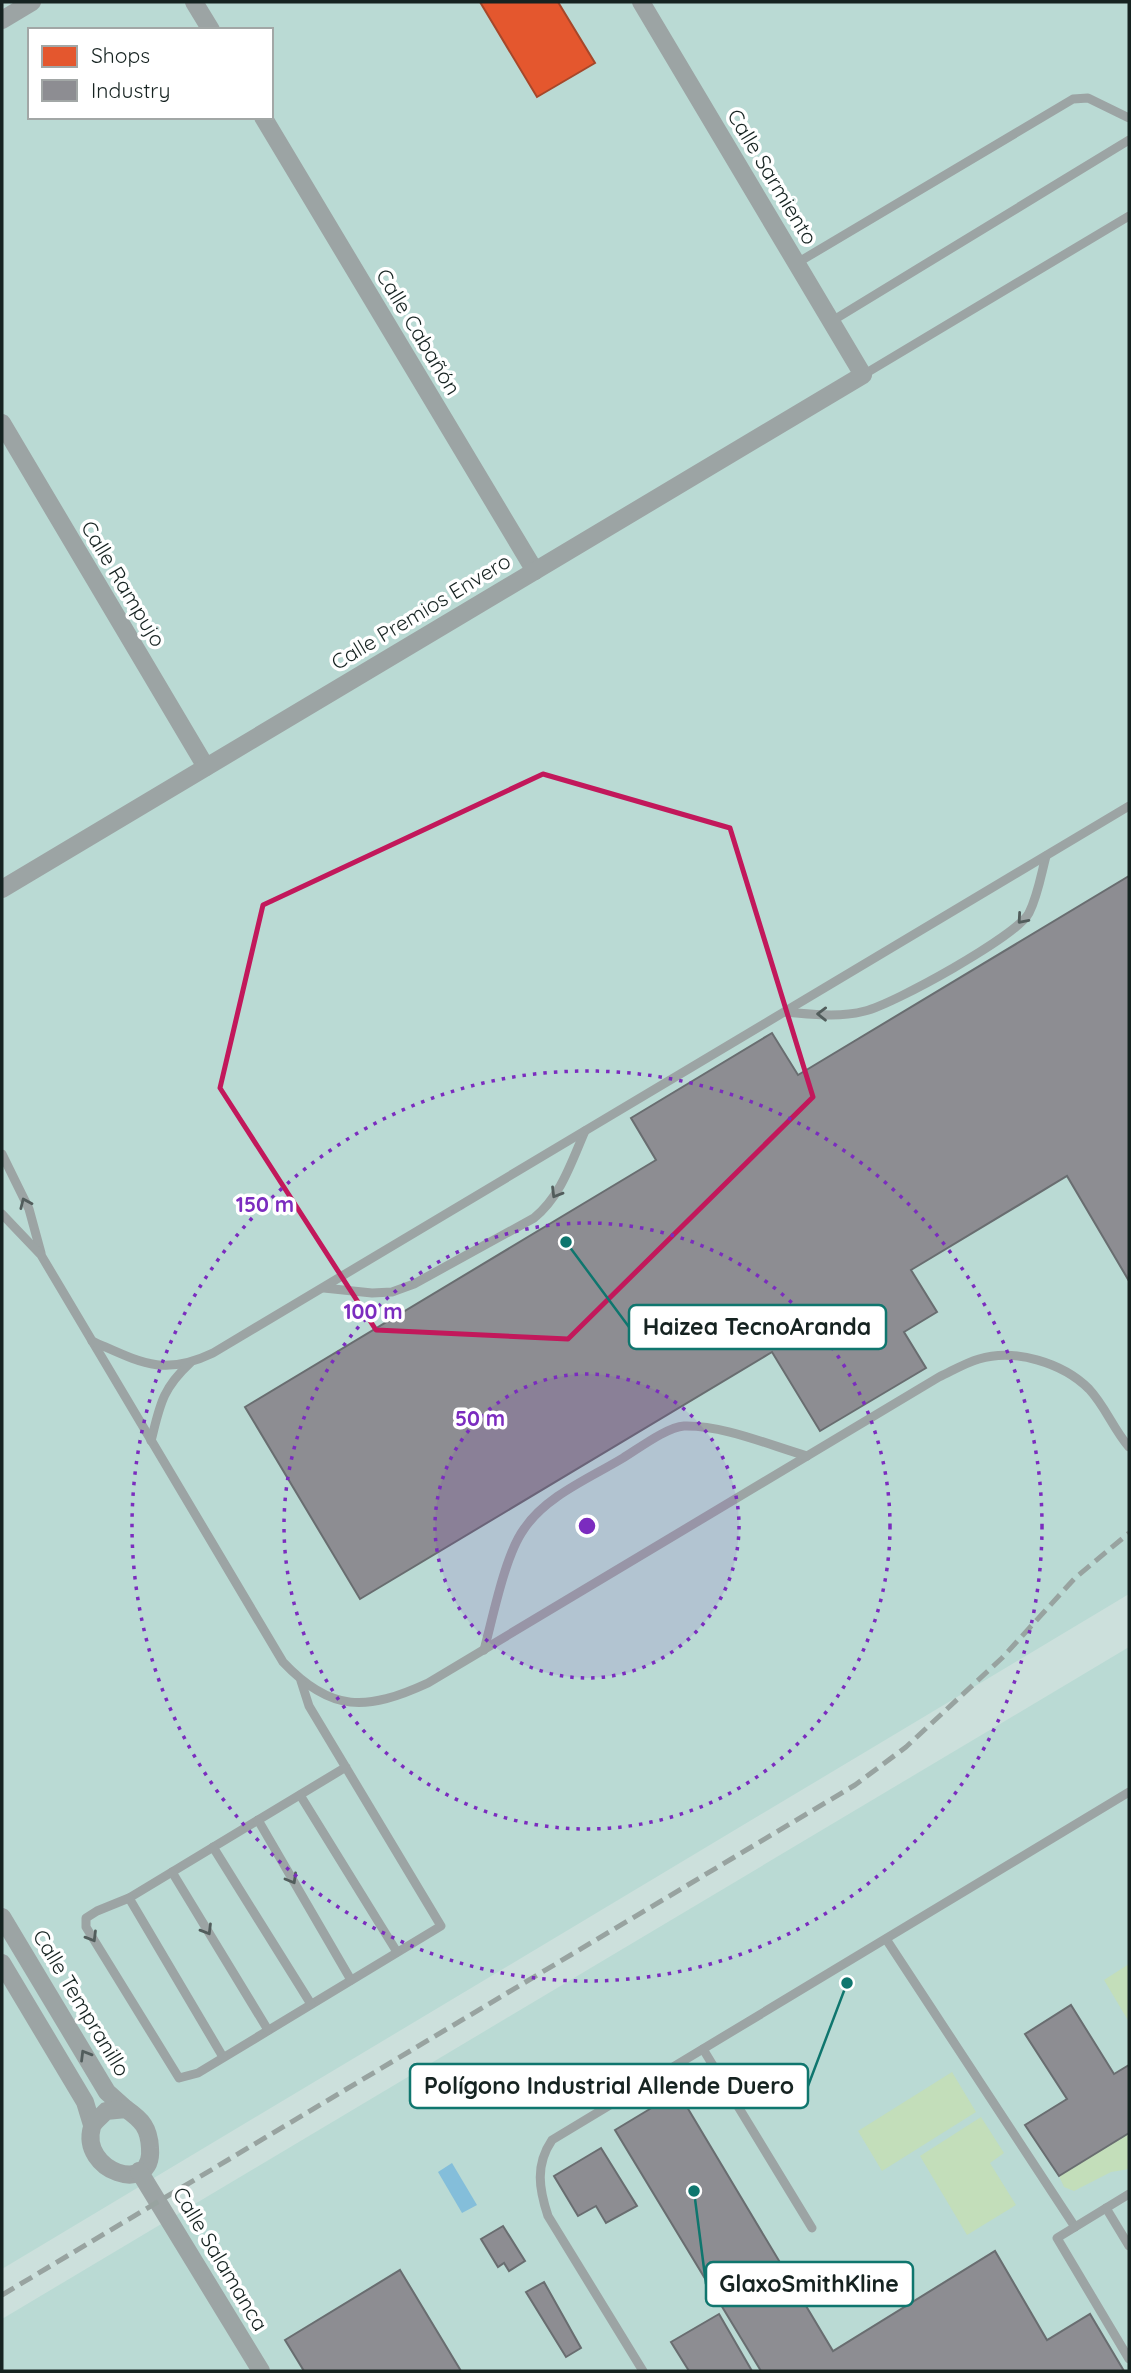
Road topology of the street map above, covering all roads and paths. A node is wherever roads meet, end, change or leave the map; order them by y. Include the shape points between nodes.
1 (32, 2) edge
2 (194, 2) edge
3 (641, 2) edge
4 (2, 20) edge
5 (210, 28) edge
6 (1129, 118) edge
7 (264, 119) edge
8 (1129, 140) edge
9 (1129, 216) edge
10 (797, 263) junction
11 (832, 321) junction
12 (863, 375) junction
13 (2, 424) edge
14 (534, 571) junction
15 (205, 767) junction
16 (1129, 806) edge
17 (1045, 856) junction
18 (2, 889) edge
19 (785, 1012) junction
20 (585, 1131) junction
21 (2, 1154) edge
22 (2, 1214) edge
23 (41, 1255) junction
24 (323, 1287) junction
25 (91, 1340) junction
26 (190, 1363) junction
27 (151, 1441) junction
28 (1129, 1447) edge
29 (807, 1456) junction
30 (484, 1650) junction
31 (301, 1681) junction
32 (346, 1767) junction
33 (1129, 1792) edge
34 (300, 1795) junction
35 (258, 1820) junction
36 (213, 1847) junction
37 (172, 1872) junction
38 (129, 1898) junction
39 (2, 1917) edge
40 (886, 1939) junction
41 (397, 1952) junction
42 (2, 1963) edge
43 (351, 1980) junction
44 (311, 2004) junction
45 (268, 2030) junction
46 (703, 2049) junction
47 (223, 2057) junction
48 (126, 2109) junction
49 (92, 2125) junction
50 (139, 2171) junction
51 (1129, 2194) edge
52 (1106, 2208) junction
53 (1075, 2227) junction
54 (812, 2228) dead end
55 (1129, 2246) edge
56 (1129, 2359) edge
57 (261, 2371) edge
58 (643, 2371) edge

1 - 4 street
2 - 5 street
3 - 10 street, Calle Sarmiento
6 - 10 lane via 1088,97 1073,99
7 - 14 street, Calle Cabañón
8 - 11 lane
9 - 12 lane
10 - 11 street, Calle Sarmiento
11 - 12 street, Calle Sarmiento
12 - 14 street, Calle Premios Envero
13 - 15 street, Calle Rampujo
14 - 15 street, Calle Premios Envero
15 - 18 street, Calle Premios Envero
16 - 17 lane
17 - 19 lane
17 -> 19 lane via 1028,915 932,981 862,1012
19 - 20 lane
20 - 24 lane
20 -> 24 lane via 558,1192 534,1219 392,1292
23 -> 21 lane via 29,1209
22 - 23 lane
23 - 25 lane
24 - 26 lane
25 - 26 lane via 149,1364 174,1367
25 - 27 lane
26 - 27 lane via 167,1389
27 - 31 lane via 283,1662
28 - 29 lane via 1091,1391 1072,1376 1029,1358 1006,1355 979,1359 939,1377
29 - 30 lane
29 - 30 lane via 709,1427 680,1426 652,1440 561,1495 523,1529 512,1551
30 - 31 lane via 428,1683 369,1704 345,1701
31 - 32 lane via 310,1706
32 - 34 lane
32 - 41 lane via 440,1926
33 - 40 lane
34 - 35 lane
34 - 41 lane
35 - 36 lane
35 -> 43 lane
36 - 37 lane
36 - 44 lane
37 - 38 lane
37 -> 45 lane
38 - 47 lane
38 -> 47 lane via 97,1911 86,1919 86,1927 179,2078 198,2073
48 -> 39 street, Calle Tempranillo via 107,2092
40 - 46 lane
40 - 53 lane
41 - 43 lane
42 - 49 street via 85,2102
43 - 44 lane
44 - 45 lane
45 - 47 lane
46 - 54 lane
46 - 58 lane via 552,2140 540,2166 539,2190 548,2216
48 - 49 street via 106,2111
48 - 50 street via 141,2119 149,2134 151,2155
49 - 50 street via 91,2145 103,2165 121,2175
50 - 57 street, Calle Salamanca
51 - 52 lane
52 - 53 lane
52 - 55 lane
53 - 56 lane via 1056,2238

